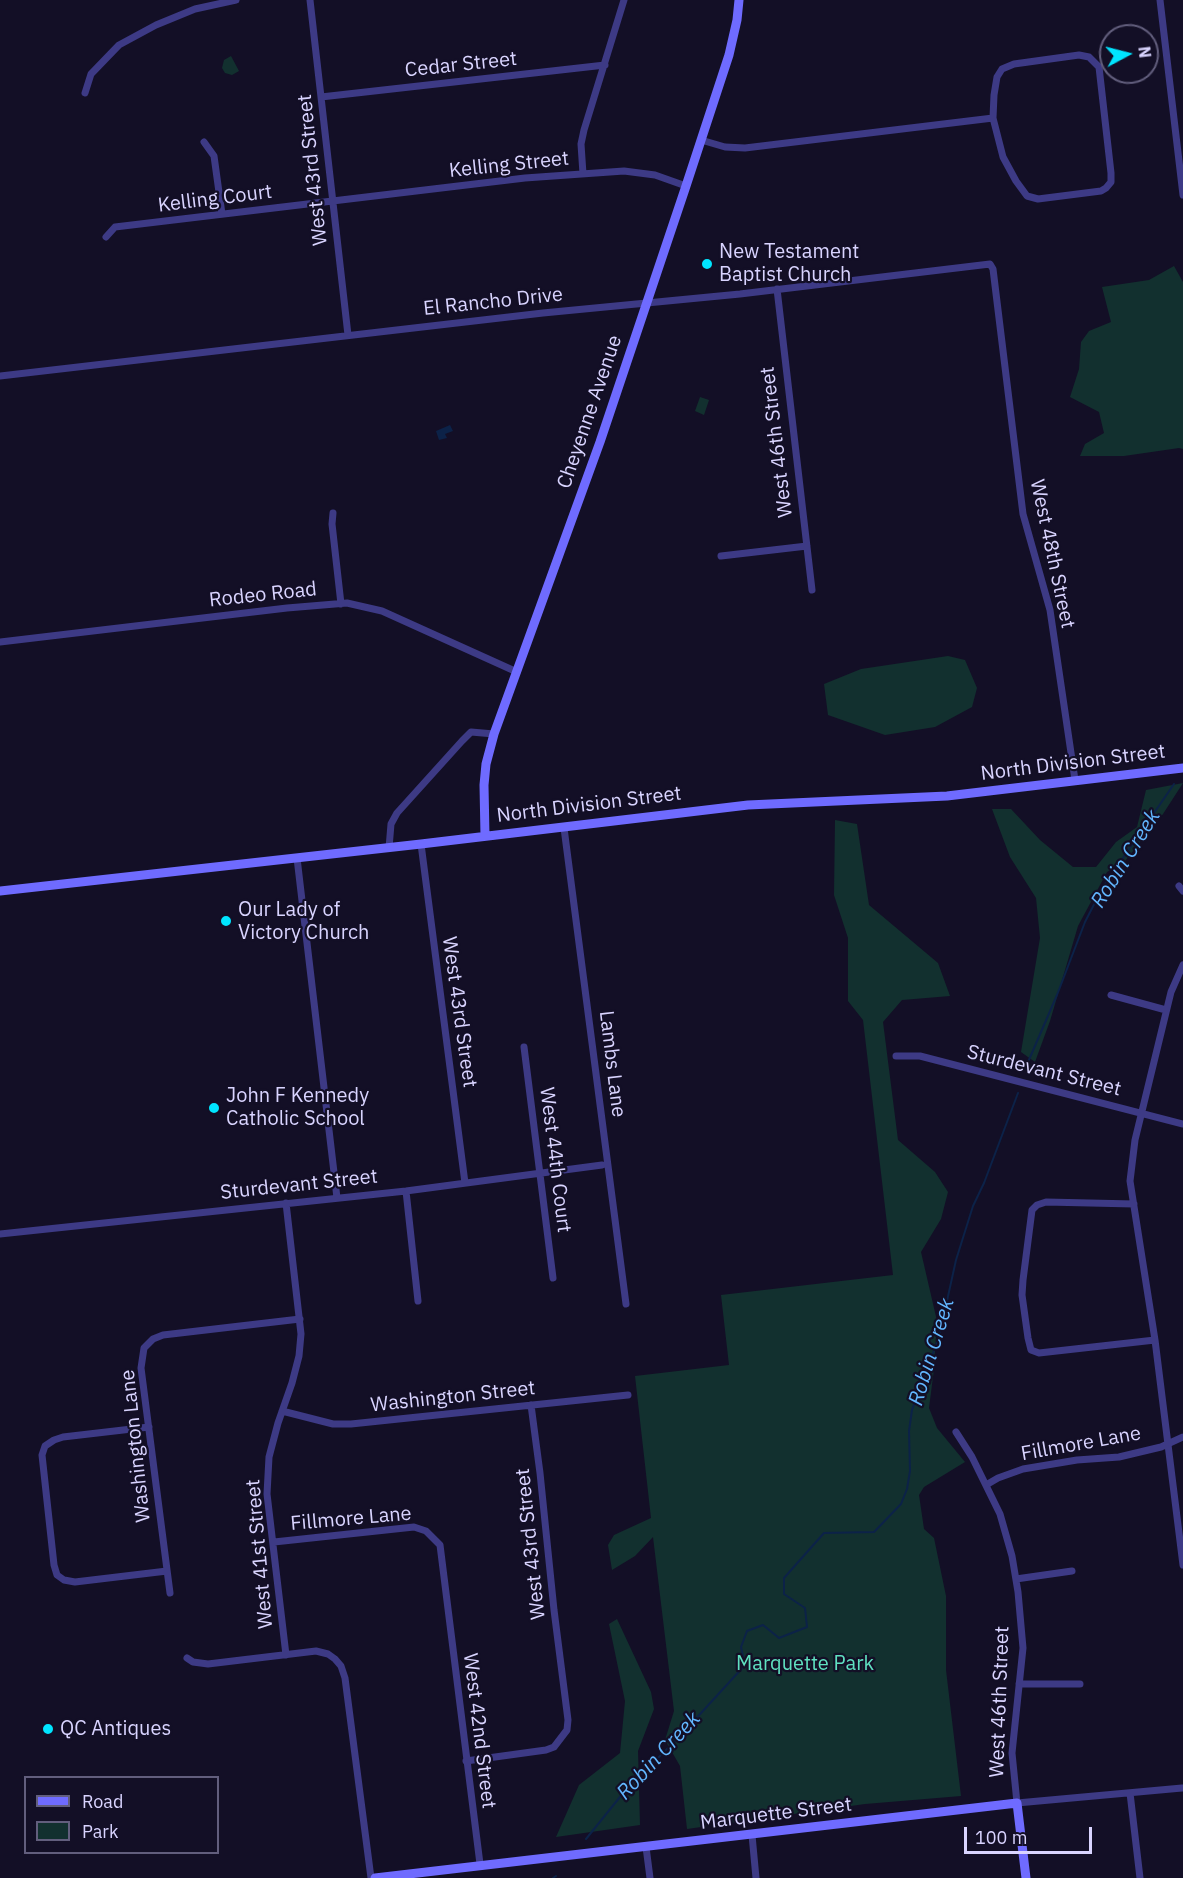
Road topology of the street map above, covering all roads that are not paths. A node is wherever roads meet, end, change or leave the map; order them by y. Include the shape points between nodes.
1 (236, 0) edge
2 (310, 0) edge
3 (624, 0) edge
4 (739, 0) edge
5 (1160, 0) edge
6 (605, 65) junction
7 (85, 93) dead end
8 (321, 97) junction
9 (993, 118) junction
10 (700, 140) junction
11 (204, 142) dead end
12 (583, 174) junction
13 (686, 186) junction
14 (1183, 195) edge
15 (333, 201) junction
16 (222, 214) junction
17 (106, 237) dead end
18 (990, 264) joint
19 (777, 289) junction
20 (646, 303) junction
21 (348, 335) junction
22 (0, 376) edge
23 (333, 513) dead end
24 (807, 546) junction
25 (721, 556) dead end
26 (812, 590) dead end
27 (341, 603) junction
28 (0, 642) edge
29 (517, 672) junction
30 (494, 734) junction
31 (1183, 768) edge
32 (1075, 780) junction
33 (564, 828) junction
34 (484, 836) junction
35 (421, 844) junction
36 (389, 848) junction
37 (297, 858) junction
38 (0, 891) edge
39 (1183, 965) edge
40 (1111, 995) dead end
41 (1166, 1010) junction
42 (524, 1047) dead end
43 (896, 1056) dead end
44 (1141, 1113) junction
45 (1183, 1124) edge
46 (602, 1165) dead end
47 (541, 1173) junction
48 (465, 1183) junction
49 (406, 1191) junction
50 (337, 1198) junction
51 (286, 1203) junction
52 (1134, 1204) junction
53 (0, 1234) edge
54 (553, 1278) dead end
55 (418, 1301) dead end
56 (626, 1304) dead end
57 (300, 1319) junction
58 (1155, 1340) junction
59 (628, 1395) dead end
60 (531, 1405) junction
61 (282, 1411) junction
62 (149, 1427) junction
63 (956, 1432) dead end
64 (1183, 1437) edge
65 (1168, 1444) junction
66 (986, 1485) junction
67 (274, 1542) junction
68 (1183, 1565) edge
69 (167, 1571) junction
70 (1072, 1571) dead end
71 (1016, 1579) junction
72 (170, 1593) dead end
73 (447, 1601) joint
74 (286, 1655) junction
75 (187, 1658) dead end
76 (1019, 1684) junction
77 (1080, 1684) dead end
78 (466, 1761) junction
79 (1182, 1788) edge
80 (1130, 1793) junction
81 (1017, 1803) junction
82 (752, 1835) junction
83 (646, 1847) junction
84 (480, 1864) junction
85 (373, 1878) edge
86 (650, 1878) edge
87 (756, 1878) edge
88 (1026, 1878) edge
89 (1140, 1878) edge

1 - 7 street via 195,9 119,45 91,74
2 - 8 street, West 43rd Street
3 - 6 street
4 - 10 street, Cheyenne Avenue via 729,55
5 - 14 street
6 - 8 street, Cedar Street
6 - 12 street via 581,144
8 - 15 street, West 43rd Street
9 - 9 street via 996,77 1002,69 1014,64 1089,57 1099,67 1101,77 1112,173 1107,188 1038,200 1027,196 1003,157
9 - 10 street via 745,148
10 - 13 street, Cheyenne Avenue
11 - 16 street via 214,156
12 - 13 street, Kelling Street via 640,172
12 - 15 street, Kelling Street
13 - 20 street, Cheyenne Avenue
15 - 16 street, Kelling Court
15 - 21 street, West 43rd Street
16 - 17 street, Kelling Court via 115,227
18 - 19 street, El Rancho Drive
18 - 32 street, West 48th Street via 1023,514 1050,610
19 - 20 street, El Rancho Drive
19 - 24 street, West 46th Street
20 - 21 street, El Rancho Drive
20 - 29 street, Cheyenne Avenue
21 - 22 street, El Rancho Drive
23 - 27 street
24 - 25 street
24 - 26 street, West 46th Street
27 - 28 street, Rodeo Road
27 - 29 street, Rodeo Road via 372,607
29 - 30 street, Cheyenne Avenue
30 - 34 street, Cheyenne Avenue via 486,764
30 - 36 street via 471,732 462,741 397,813 389,831
31 - 32 street, North Division Street
32 - 33 street, North Division Street via 947,796 748,805
33 - 34 street, North Division Street
33 - 56 street, Lambs Lane
34 - 35 street, North Division Street
35 - 36 street, North Division Street
35 - 48 street, West 43rd Street
36 - 37 street, North Division Street
37 - 38 street, North Division Street
37 - 50 street
39 - 41 street
40 - 41 street
41 - 44 street
42 - 47 street, West 44th Court
43 - 44 street, Sturdevant Street via 920,1056
44 - 45 street, Sturdevant Street
44 - 52 street via 1131,1163
46 - 47 street, Sturdevant Street
47 - 48 street, Sturdevant Street
47 - 54 street, West 44th Court
48 - 49 street, Sturdevant Street
49 - 50 street, Sturdevant Street
49 - 55 street
50 - 51 street, Sturdevant Street
51 - 53 street, Sturdevant Street
51 - 57 street, West 41st Street
52 - 58 street
52 - 58 street via 1046,1202 1032,1210 1022,1295 1028,1338 1032,1350 1039,1353
57 - 61 street, West 41st Street via 299,1356
57 - 62 street, Washington Lane via 153,1339 144,1348 141,1368
58 - 65 street
59 - 60 street, Washington Street
60 - 61 street, Washington Street via 351,1424 333,1424
60 - 78 street, West 43rd Street via 567,1730 554,1747 546,1750
61 - 67 street, West 41st Street via 269,1457 267,1494
62 - 69 street, Washington Lane
62 - 69 street via 63,1437 45,1446 42,1455 54,1565 64,1581 75,1582
63 - 66 street, West 46th Street
64 - 65 street, Fillmore Lane
65 - 66 street, Fillmore Lane via 1119,1457 1023,1469
65 - 68 street
66 - 71 street, West 46th Street via 1000,1515
67 - 73 street, Fillmore Lane via 414,1527 426,1531 440,1545
67 - 74 street, West 41st Street
69 - 72 street, Washington Lane
70 - 71 street
71 - 76 street, West 46th Street via 1023,1648
73 - 78 street, West 42nd Street
74 - 75 street via 208,1664
74 - 85 street via 316,1651 328,1654 341,1666
76 - 77 street
76 - 81 street, West 46th Street via 1012,1753
78 - 84 street, West 42nd Street
79 - 80 street, Marquette Street
80 - 81 street, Marquette Street
80 - 89 street
81 - 82 street, Marquette Street
81 - 88 street, West 46th Street
82 - 83 street, Marquette Street
82 - 87 street
83 - 84 street, Marquette Street
83 - 86 street
84 - 85 street, Marquette Street

